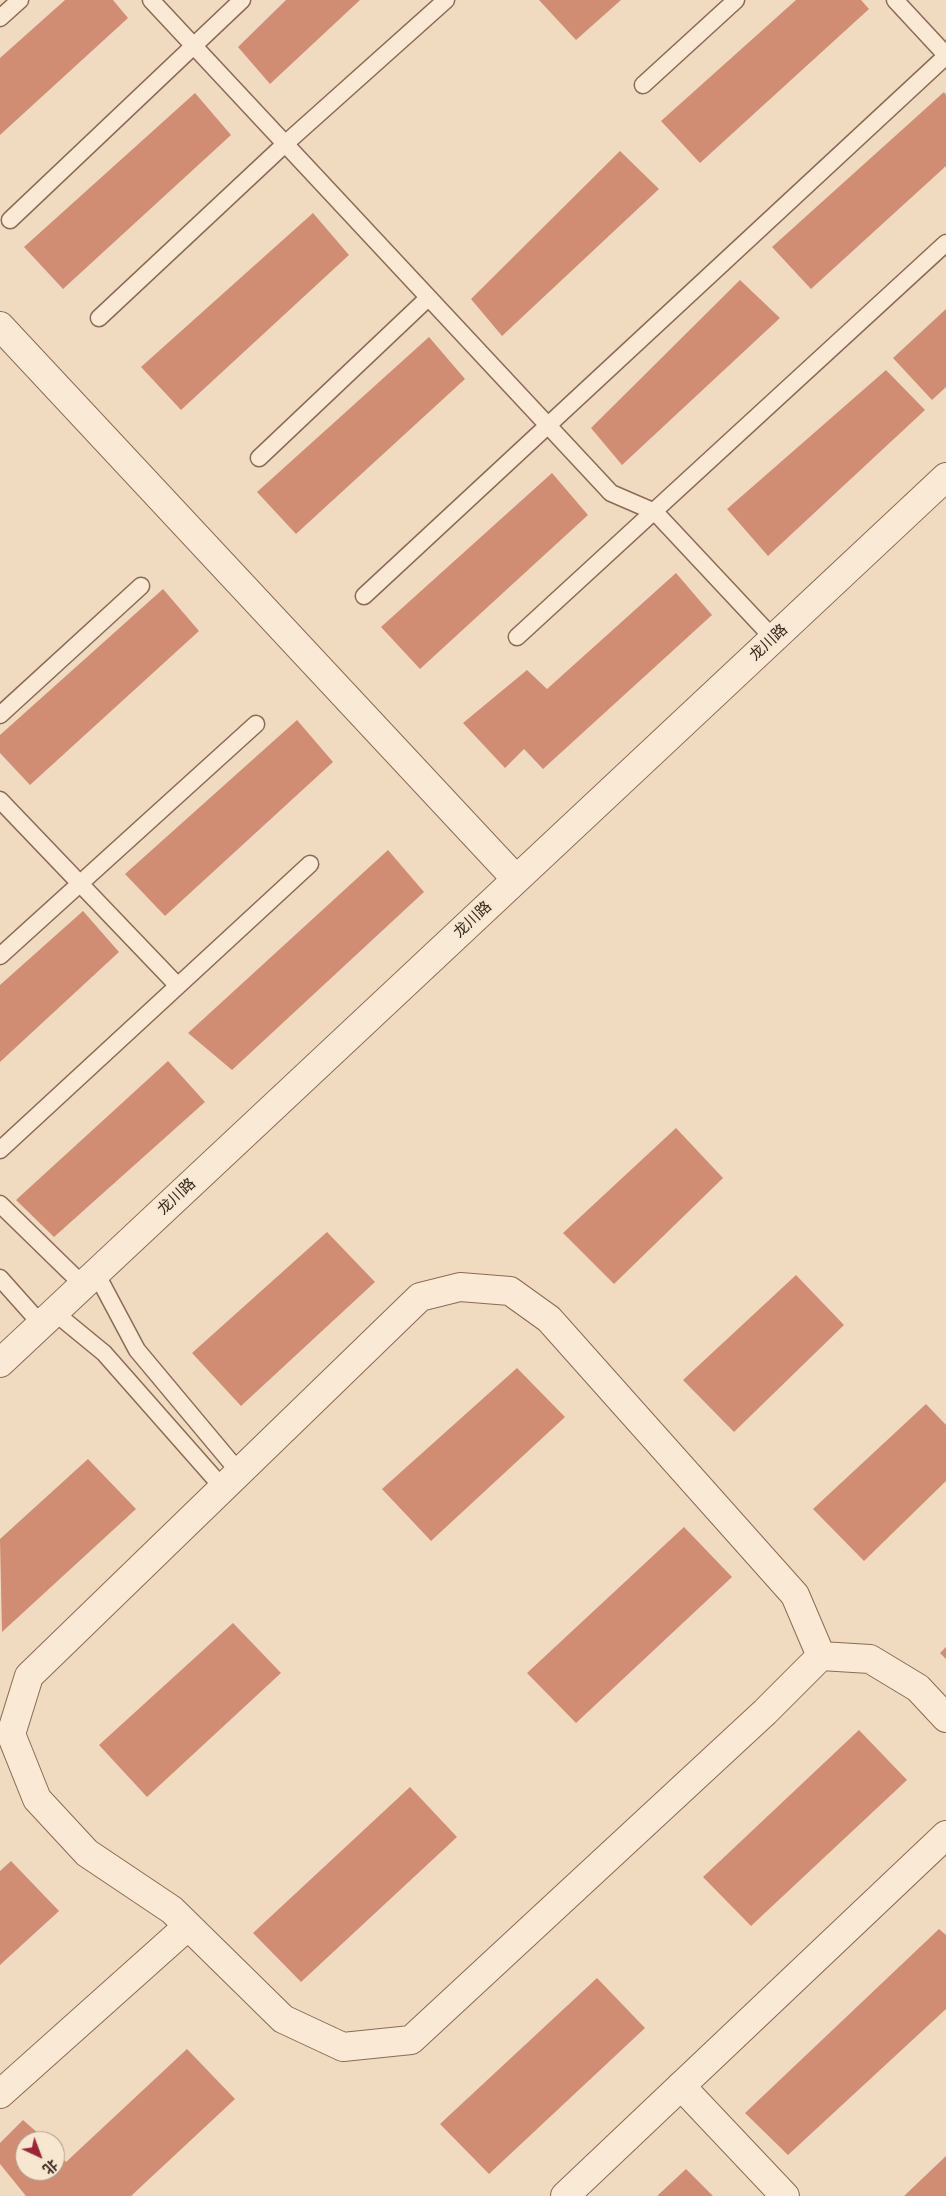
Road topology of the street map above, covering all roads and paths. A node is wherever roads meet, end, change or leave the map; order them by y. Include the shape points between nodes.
1 (20, 0) edge
2 (151, 0) edge
3 (242, 0) edge
4 (446, 0) edge
5 (736, 0) edge
6 (895, 0) edge
7 (0, 18) edge
8 (193, 46) junction
9 (946, 55) edge
10 (643, 85) dead end
11 (285, 144) junction
12 (10, 220) dead end
13 (946, 243) edge
14 (428, 298) junction
15 (99, 318) dead end
16 (0, 326) edge
17 (549, 426) junction
18 (259, 458) dead end
19 (946, 477) edge
20 (655, 512) junction
21 (142, 586) dead end
22 (364, 596) dead end
23 (517, 637) dead end
24 (773, 638) junction
25 (0, 715) edge
26 (256, 724) dead end
27 (0, 800) edge
28 (310, 864) dead end
29 (516, 879) junction
30 (80, 884) junction
31 (0, 956) edge
32 (178, 986) junction
33 (0, 1150) edge
34 (0, 1204) edge
35 (0, 1278) edge
36 (90, 1279) junction
37 (48, 1318) junction
38 (0, 1363) edge
39 (231, 1480) junction
40 (821, 1656) junction
41 (946, 1718) edge
42 (946, 1835) edge
43 (188, 1926) junction
44 (681, 2086) junction
45 (0, 2094) edge
46 (565, 2196) edge
47 (785, 2196) edge

1 - 7 lane
2 - 8 lane
3 - 8 lane
4 - 11 lane
5 - 10 lane
6 - 9 lane
8 - 11 lane
8 - 12 lane
9 - 17 lane
11 - 14 lane
11 - 15 lane
13 - 20 lane
14 - 17 lane
14 - 18 lane
16 - 29 street
17 - 20 lane via 610,493
17 - 22 lane
19 - 24 street, 龙川路
20 - 23 lane
20 - 24 lane
21 - 25 lane
24 - 29 street, 龙川路
26 - 30 lane
27 - 30 lane
28 - 32 lane
29 - 36 street, 龙川路
30 - 31 lane
30 - 32 lane
32 - 33 lane
34 - 36 lane
35 - 37 lane
36 - 37 street, 龙川路
36 - 39 lane
37 - 38 street, 龙川路
37 - 39 lane via 104,1353
39 - 40 street via 420,1297 460,1287 510,1291 549,1319 795,1595
39 - 43 street via 30,1676 11,1734 37,1799 87,1853 172,1910
40 - 41 street via 870,1659 918,1688
40 - 43 street via 765,1712 411,2040 343,2047 283,2019
42 - 44 street
43 - 45 street
44 - 46 street
44 - 47 street

